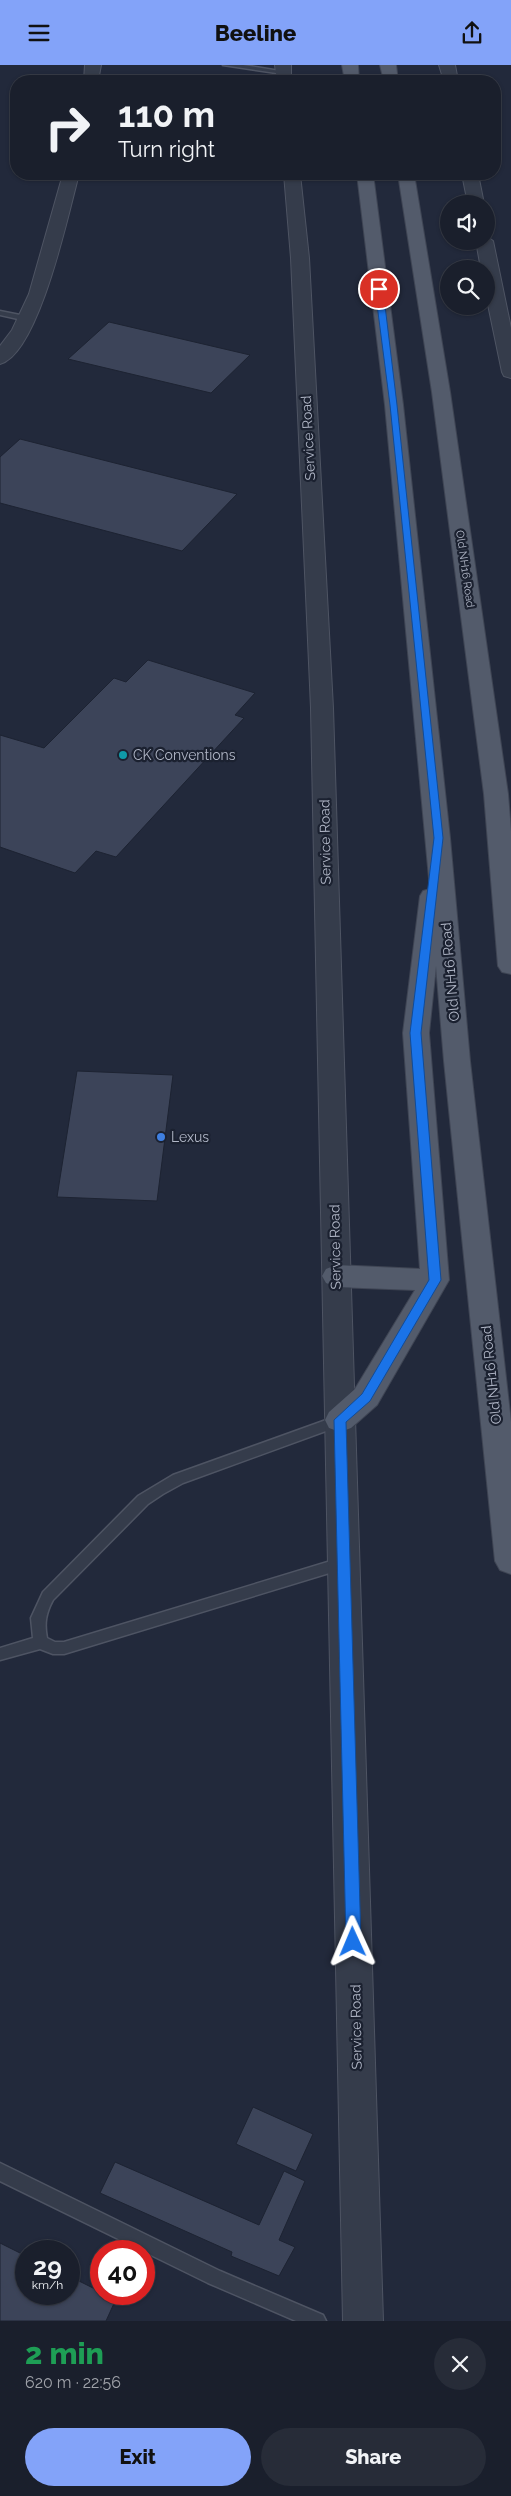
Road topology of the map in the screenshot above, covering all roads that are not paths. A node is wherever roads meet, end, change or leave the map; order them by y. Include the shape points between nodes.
1 (226, 65) edge
2 (283, 73) edge
3 (69, 180) edge
4 (293, 180) edge
5 (366, 180) edge
6 (407, 180) edge
7 (471, 180) edge
8 (474, 195) edge
9 (486, 250) edge
10 (0, 313) edge
11 (27, 319) junction
12 (0, 358) edge
13 (511, 372) edge
14 (496, 794) junction
15 (438, 838) junction
16 (511, 860) edge
17 (511, 966) edge
18 (336, 1276) junction
19 (435, 1280) junction
20 (340, 1420) junction
21 (511, 1561) edge
22 (344, 1563) junction
23 (41, 1642) junction
24 (0, 1654) edge
25 (0, 2172) edge
26 (317, 2321) edge
27 (363, 2321) edge

1 - 2 lane
3 - 11 street via 38,294
4 - 18 street, Service Road via 300,258 322,708
5 - 15 main road, Old NH16 Road via 394,405
6 - 14 main road, Old NH16 Road via 441,392
7 - 8 street
9 - 13 street
10 - 11 lane
11 - 12 street
14 - 16 main road
14 - 17 main road, Old NH16 Road
15 - 19 main road via 416,1033
15 - 21 main road, Old NH16 Road via 457,1061
18 - 19 main road
18 - 20 street, Service Road
19 - 20 main road via 366,1397
20 - 22 street, Service Road
20 - 23 lane via 178,1479 143,1500 48,1596 38,1614
22 - 23 lane via 64,1648 53,1648
22 - 27 street, Service Road
23 - 24 lane
25 - 26 lane via 214,2277

